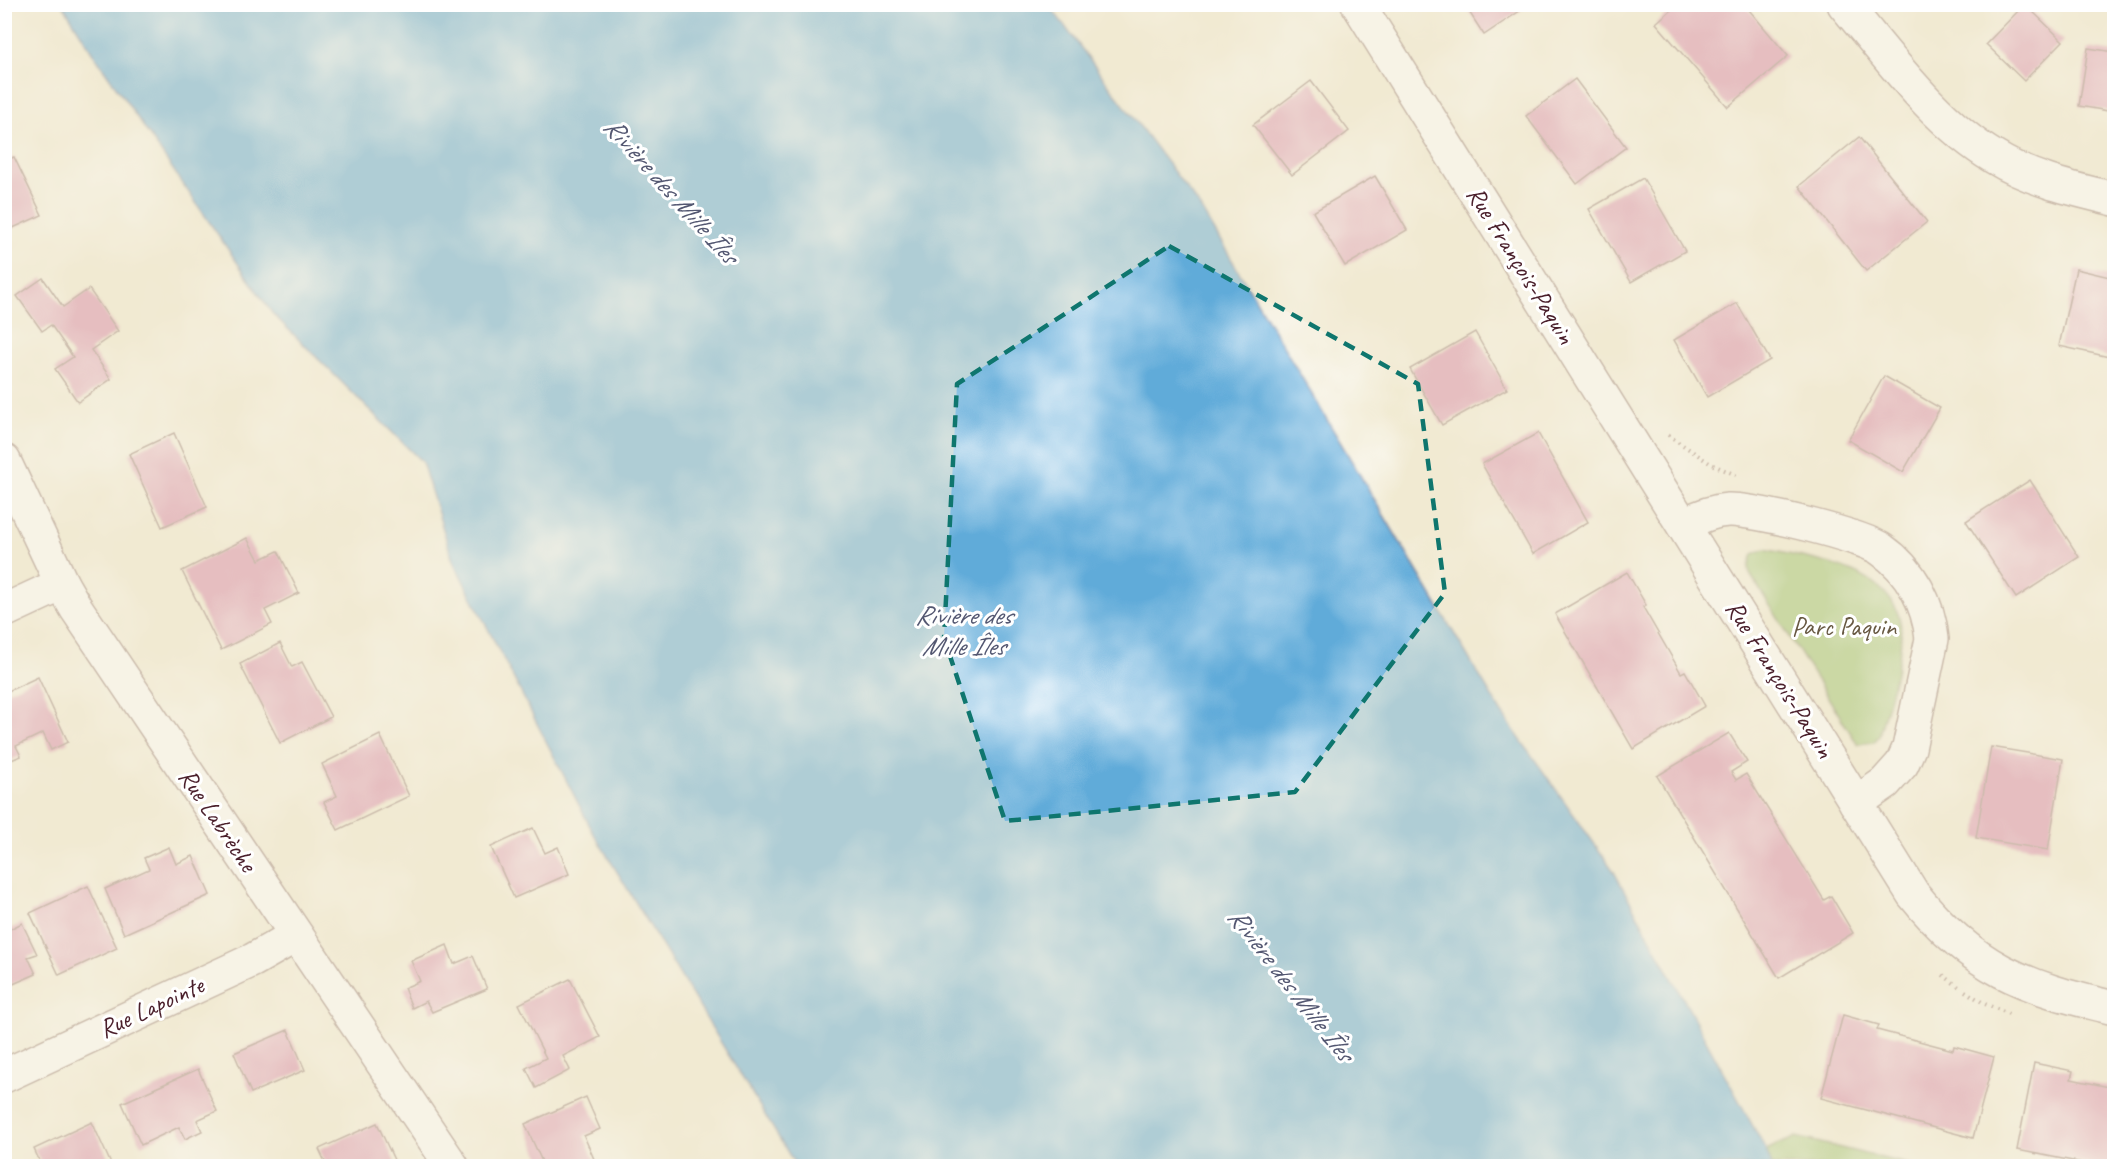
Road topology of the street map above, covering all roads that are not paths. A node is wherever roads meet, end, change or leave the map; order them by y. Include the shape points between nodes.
1 (1358, 4) edge
2 (1844, 4) edge
3 (2115, 199) edge
4 (4, 461) edge
5 (1684, 524) junction
6 (62, 584) junction
7 (4, 611) edge
8 (1856, 803) junction
9 (295, 936) junction
10 (2115, 1008) edge
11 (4, 1076) edge
12 (452, 1167) edge

1 - 5 street, Rue François-Paquin
2 - 3 street via 1931,105 1974,144 2042,180
4 - 6 street, Rue Labrèche
5 - 8 street, Rue François-Paquin
5 - 8 street via 1730,510 1844,535 1883,550 1917,589 1932,639 1909,748 1894,776
6 - 7 street
6 - 9 street, Rue Labrèche
8 - 10 street, Rue François-Paquin via 1913,894 1963,947 1982,962 2027,984
9 - 11 street, Rue Lapointe via 253,960
9 - 12 street, Rue Labrèche

